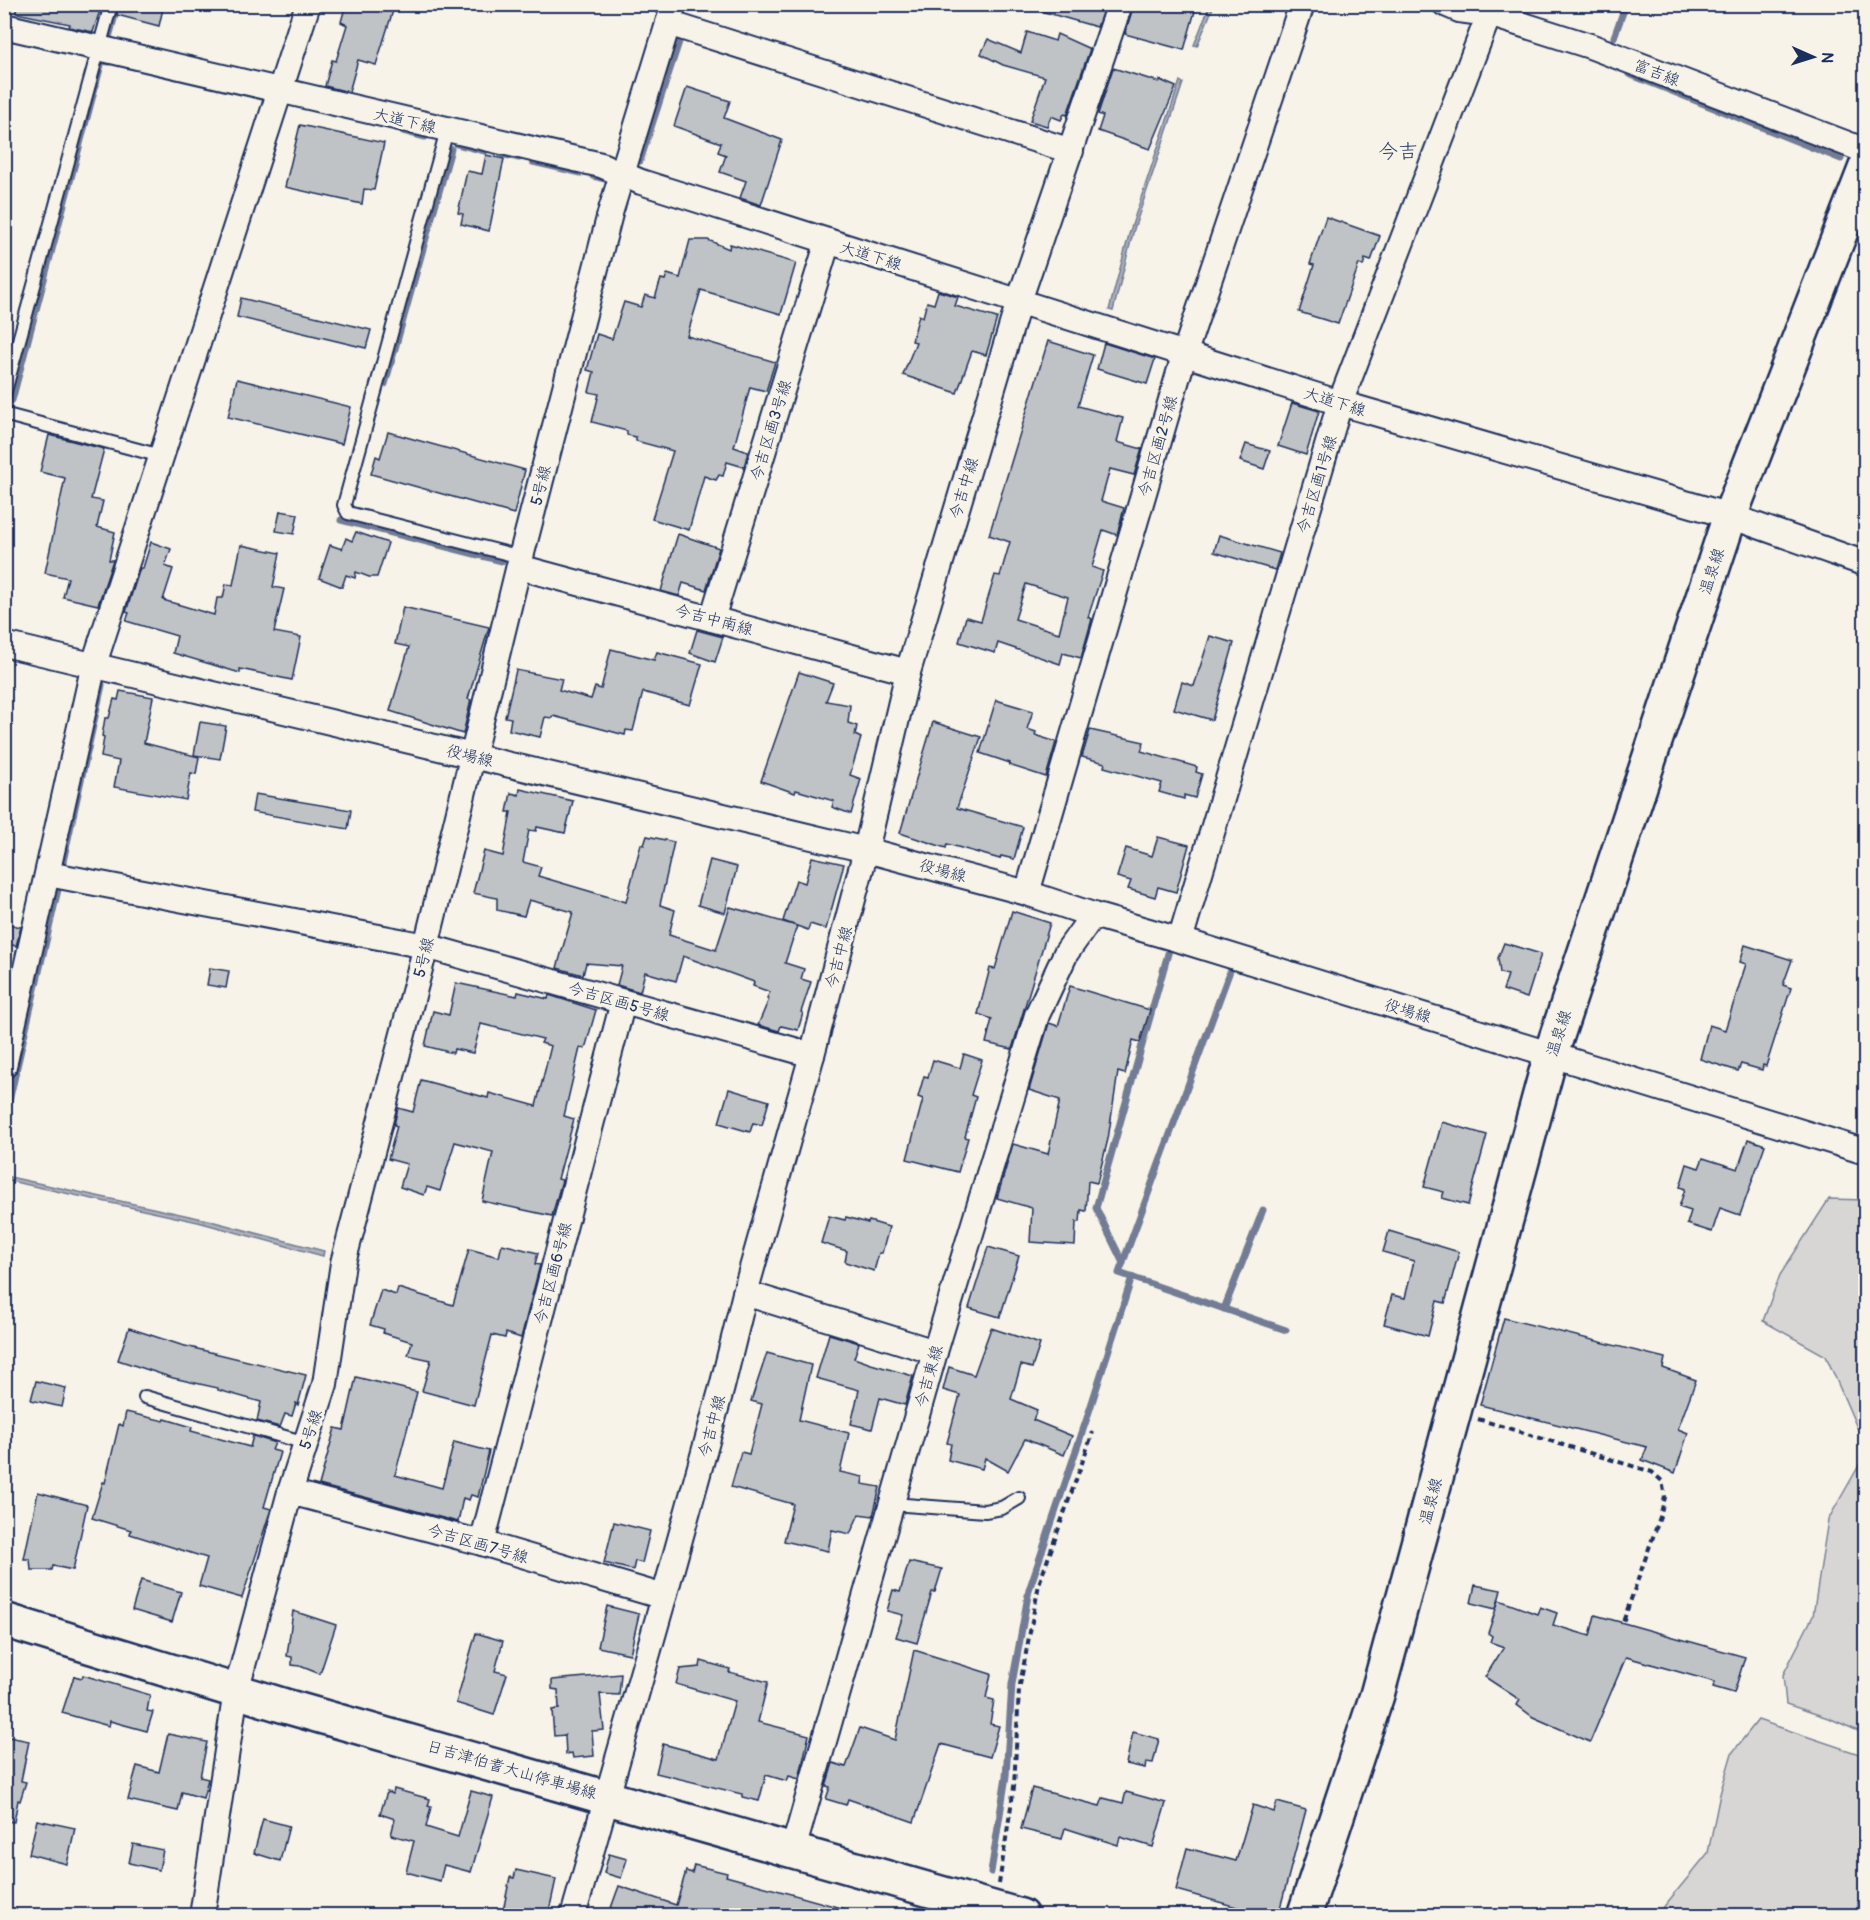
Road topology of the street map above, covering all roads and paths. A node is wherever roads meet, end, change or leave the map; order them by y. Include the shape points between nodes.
1 (111, 4) edge
2 (308, 4) edge
3 (1120, 4) edge
4 (1302, 4) edge
5 (1445, 4) edge
6 (1491, 9) edge
7 (671, 14) edge
8 (4, 26) edge
9 (99, 48) junction
10 (280, 91) junction
11 (447, 130) junction
12 (1866, 151) edge
13 (1071, 152) junction
14 (1866, 167) edge
15 (621, 172) junction
16 (828, 241) junction
17 (1019, 301) junction
18 (1185, 352) junction
19 (4, 395) edge
20 (1340, 403) junction
21 (4, 410) edge
22 (161, 456) junction
23 (1730, 516) junction
24 (520, 562) junction
25 (1866, 564) edge
26 (712, 619) junction
27 (4, 644) edge
28 (94, 664) junction
29 (908, 672) junction
30 (473, 756) junction
31 (866, 850) junction
32 (48, 874) junction
33 (1027, 893) junction
34 (1093, 915) junction
35 (1180, 940) junction
36 (426, 946) junction
37 (623, 1002) junction
38 (1551, 1054) junction
39 (812, 1055) junction
40 (4, 1066) edge
41 (1866, 1152) edge
42 (745, 1293) junction
43 (935, 1352) junction
44 (145, 1397) dead end
45 (1468, 1416) dead end
46 (1093, 1432) dead end
47 (306, 1443) junction
48 (290, 1492) junction
49 (1019, 1498) dead end
50 (892, 1504) junction
51 (482, 1543) junction
52 (664, 1597) junction
53 (4, 1620) edge
54 (1623, 1622) dead end
55 (236, 1691) junction
56 (606, 1796) junction
57 (794, 1850) junction
58 (988, 1902) edge
59 (202, 1916) edge
60 (573, 1916) edge
61 (1021, 1916) edge
62 (1304, 1916) edge

1 - 9 lane
2 - 10 street
3 - 13 street, 今吉中線
4 - 18 street, 今吉区画2号線
5 - 6 street, 富吉線 via 1459,10
6 - 12 street, 富吉線
6 - 20 street, 今吉区画1号線
7 - 13 street
7 - 15 street, 5号線
8 - 9 street, 大道下線
9 - 10 street, 大道下線
9 - 19 lane
10 - 11 street, 大道下線
10 - 22 street
11 - 15 street, 大道下線
11 - 24 lane via 344,505 348,513
13 - 17 street, 今吉中線
14 - 23 street, 温泉線
15 - 16 street, 大道下線 via 641,182
15 - 24 street, 5号線
16 - 17 street, 大道下線
16 - 26 street, 今吉区画3号線
17 - 18 street, 大道下線
17 - 29 street, 今吉中線
18 - 20 street, 大道下線
18 - 33 street, 今吉区画2号線
20 - 23 street, 大道下線
20 - 35 street, 今吉区画1号線
21 - 22 lane via 7,415
22 - 28 street
23 - 25 street, 大道下線
23 - 38 street, 温泉線
24 - 26 street, 今吉中南線
24 - 30 street, 5号線
26 - 29 street, 今吉中南線
27 - 28 street, 役場線
28 - 30 street, 役場線
28 - 32 street
29 - 31 street, 今吉中線
30 - 31 street, 役場線
30 - 36 street, 5号線
31 - 33 street, 役場線
31 - 39 street, 今吉中線
32 - 36 street, 今吉区画5号線
32 - 40 street
33 - 34 street, 役場線
34 - 35 street, 役場線
34 - 43 street, 今吉東線 via 1066,953 1037,1016
35 - 38 street, 役場線
36 - 37 street, 今吉区画5号線
36 - 47 street, 5号線 via 343,1263 325,1384
37 - 39 street, 今吉区画5号線
37 - 51 street, 今吉区画6号線
38 - 41 street, 役場線
38 - 62 street, 温泉線 via 1377,1695
39 - 42 street, 今吉中線
42 - 43 street
42 - 52 street, 今吉中線
43 - 50 street, 今吉東線
44 - 47 lane
45 - 54 path via 1652,1472 1662,1481 1665,1497 1660,1517
46 - 58 path via 1039,1584 1019,1690 1014,1787
47 - 48 street, 5号線
48 - 51 street, 今吉区画7号線
48 - 55 street, 5号線
49 - 50 lane via 1002,1508 985,1511
50 - 57 street, 今吉東線
51 - 52 street, 今吉区画7号線
52 - 56 street, 今吉中線
53 - 55 street, 日吉津伯耆大山停車場線
55 - 56 street, 日吉津伯耆大山停車場線
55 - 59 street, 5号線
56 - 57 street, 日吉津伯耆大山停車場線
56 - 60 street, 今吉中線
57 - 58 street, 日吉津伯耆大山停車場線
58 - 61 street, 日吉津伯耆大山停車場線

